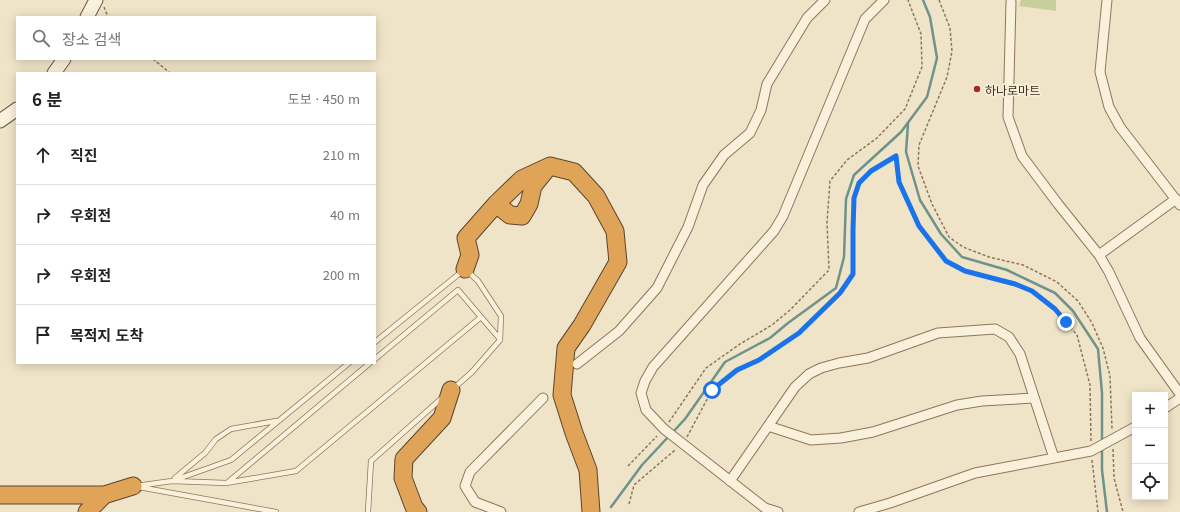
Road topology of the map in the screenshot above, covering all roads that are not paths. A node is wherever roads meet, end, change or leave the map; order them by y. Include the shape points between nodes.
1 (96, 0) edge
2 (825, 0) edge
3 (884, 0) edge
4 (1107, 0) edge
5 (1012, 1) edge
6 (88, 16) edge
7 (63, 60) edge
8 (55, 72) edge
9 (16, 111) edge
10 (0, 121) edge
11 (550, 166) junction
12 (1178, 202) edge
13 (496, 204) junction
14 (1098, 255) junction
15 (465, 269) junction
16 (481, 317) junction
17 (500, 340) junction
18 (376, 341) edge
19 (376, 358) edge
20 (348, 364) edge
21 (369, 364) edge
22 (577, 364) dead end
23 (451, 390) junction
24 (1180, 394) edge
25 (543, 398) dead end
26 (1034, 398) junction
27 (1180, 398) edge
28 (1168, 406) edge
29 (278, 420) junction
30 (768, 426) junction
31 (1133, 428) edge
32 (1054, 458) junction
33 (172, 481) junction
34 (730, 481) junction
35 (226, 483) junction
36 (133, 486) junction
37 (590, 494) junction
38 (0, 495) edge
39 (104, 495) junction
40 (491, 510) edge
41 (87, 512) edge
42 (276, 512) edge
43 (368, 512) edge
44 (418, 512) edge
45 (501, 512) edge
46 (584, 512) edge
47 (591, 512) edge
48 (778, 512) edge
49 (859, 512) edge

1 - 6 street
2 - 22 street via 807,18 767,84 761,110 750,133 724,155 703,185 688,227 657,288 619,331
3 - 34 street via 865,19 774,231 653,367 644,381 641,393 646,410 664,430
4 - 12 street via 1100,72 1109,107 1120,127
5 - 14 street via 1008,116 1012,130 1022,156
7 - 8 street
9 - 10 street
11 - 13 highway via 522,179
11 - 13 highway via 533,186 529,204 522,216 510,215
11 - 37 highway via 574,172 596,196 615,231 618,262 566,348 562,395 588,470
12 - 14 street
13 - 15 highway via 466,238 470,255
14 - 24 street via 1109,272 1140,338
15 - 17 lane via 478,282 501,316
15 - 18 lane
16 - 17 lane
16 - 19 lane via 458,290
16 - 35 lane via 296,471
17 - 23 lane via 472,372
20 - 29 lane
21 - 35 lane
23 - 43 lane via 371,461
23 - 44 highway via 442,418 404,459 403,478
25 - 40 street via 470,472 465,486 475,502
26 - 30 street via 957,405 873,432 841,438 811,440
26 - 30 street via 1020,354 1009,337 995,329 938,333 868,358 839,363 809,374 795,387
26 - 32 street
27 - 28 street
29 - 33 lane via 231,460
29 - 33 lane via 231,429 216,439 205,453
30 - 34 street
31 - 32 street via 1091,451
32 - 49 street via 975,473
33 - 35 lane
33 - 36 lane
34 - 48 street via 765,508
36 - 39 highway
36 - 42 lane
37 - 46 highway
37 - 47 highway
38 - 39 highway
39 - 41 highway
40 - 45 street

